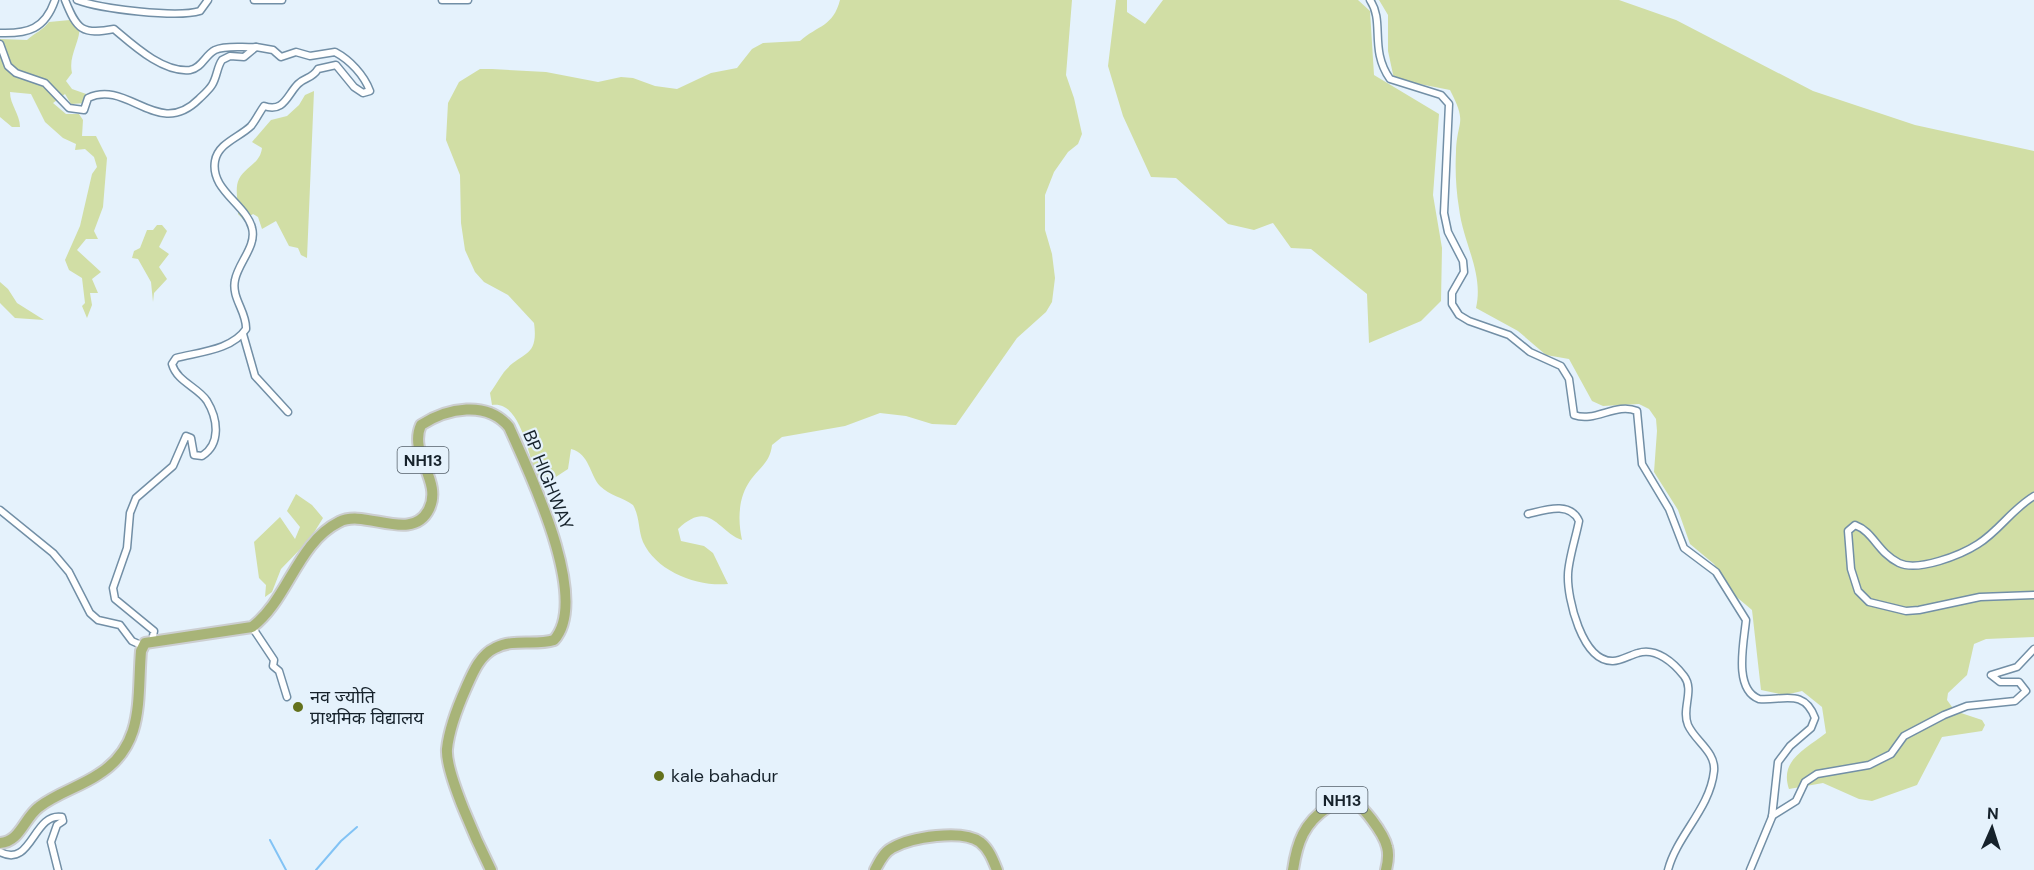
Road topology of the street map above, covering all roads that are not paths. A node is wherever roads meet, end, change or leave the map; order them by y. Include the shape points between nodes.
1 (55, 0) edge
2 (65, 0) edge
3 (77, 0) edge
4 (208, 0) edge
5 (254, 0) edge
6 (282, 0) edge
7 (442, 0) edge
8 (468, 0) edge
9 (1370, 0) edge
10 (0, 33) edge
11 (0, 44) edge
12 (256, 47) junction
13 (243, 334) junction
14 (288, 412) dead end
15 (2034, 496) edge
16 (0, 510) edge
17 (1528, 514) dead end
18 (2034, 595) edge
19 (252, 627) junction
20 (147, 643) junction
21 (2034, 649) edge
22 (287, 697) dead end
23 (1772, 816) junction
24 (0, 843) edge
25 (0, 852) edge
26 (58, 870) edge
27 (491, 870) edge
28 (875, 870) edge
29 (998, 870) edge
30 (1293, 870) edge
31 (1386, 870) edge
32 (1668, 870) edge
33 (1750, 870) edge

1 - 10 street via 50,15 28,32
2 - 12 street via 84,30 95,34 114,29 147,57 176,68 190,70 218,49
3 - 4 street via 117,10 192,13 200,11
5 - 6 street
7 - 8 street
9 - 23 street via 1376,15 1379,57 1390,79 1441,95 1449,104 1444,213 1464,272 1452,292 1452,304 1469,321 1509,335 1530,352 1561,366 1569,379 1575,415 1582,418 1626,408 1637,411 1642,464 1669,509 1684,548 1716,572 1746,620 1743,674 1747,690 1759,699 1797,699 1808,703 1813,711 1812,728 1778,762
11 - 12 street via 8,66 16,73 45,83 69,108 84,110 88,98 95,95 125,96 140,107 166,114 182,112 212,86 222,60 244,57
12 - 13 street via 273,50 281,57 296,52 310,56 335,52 350,61 370,91 363,93 354,87 336,65 318,69 314,76 298,84 284,103 276,108 264,106 251,125 220,150 215,160 222,187 253,229 234,283 237,304 246,323
13 - 14 street via 255,376
13 - 20 street via 219,347 172,361 179,376 207,400 216,432 214,444 202,456 194,455 191,438 186,436 173,466 136,498 130,513 127,548 113,588 115,599 153,631
15 - 18 street via 2018,505 1977,545 1922,565 1909,567 1898,563 1878,549 1865,529 1855,525 1848,531 1848,539 1858,591 1869,602 1906,611 1980,597
16 - 20 street via 53,553 69,573 90,613 98,620 120,625 132,641
17 - 32 street via 1565,509 1579,521 1568,574 1569,590 1583,639 1595,654 1613,661 1646,650 1661,655 1685,678 1689,727 1715,769 1705,801 1675,849
19 - 20 highway
19 - 22 street via 274,660
19 - 27 highway, BP HIGHWAY / NH13 via 263,619 294,570 331,526 351,518 410,524 429,511 432,488 418,447 421,425 443,414 465,410 487,411 503,420 559,550 567,610 563,627 554,640 514,642 497,646 486,654 459,706 449,740 447,758
20 - 24 highway via 129,745 99,775 38,807 15,837
21 - 23 street via 2017,667 1991,675 2000,682 2019,682 2024,686 2026,691 2015,700 1967,706 1904,736 1891,754 1876,761 1817,774 1804,782 1796,801
23 - 33 street
25 - 26 street via 19,854 48,820 62,817 51,842
28 - 29 highway via 892,847 947,835 978,841
30 - 31 highway, NH13 via 1297,845 1308,824 1338,800 1359,805 1384,838

